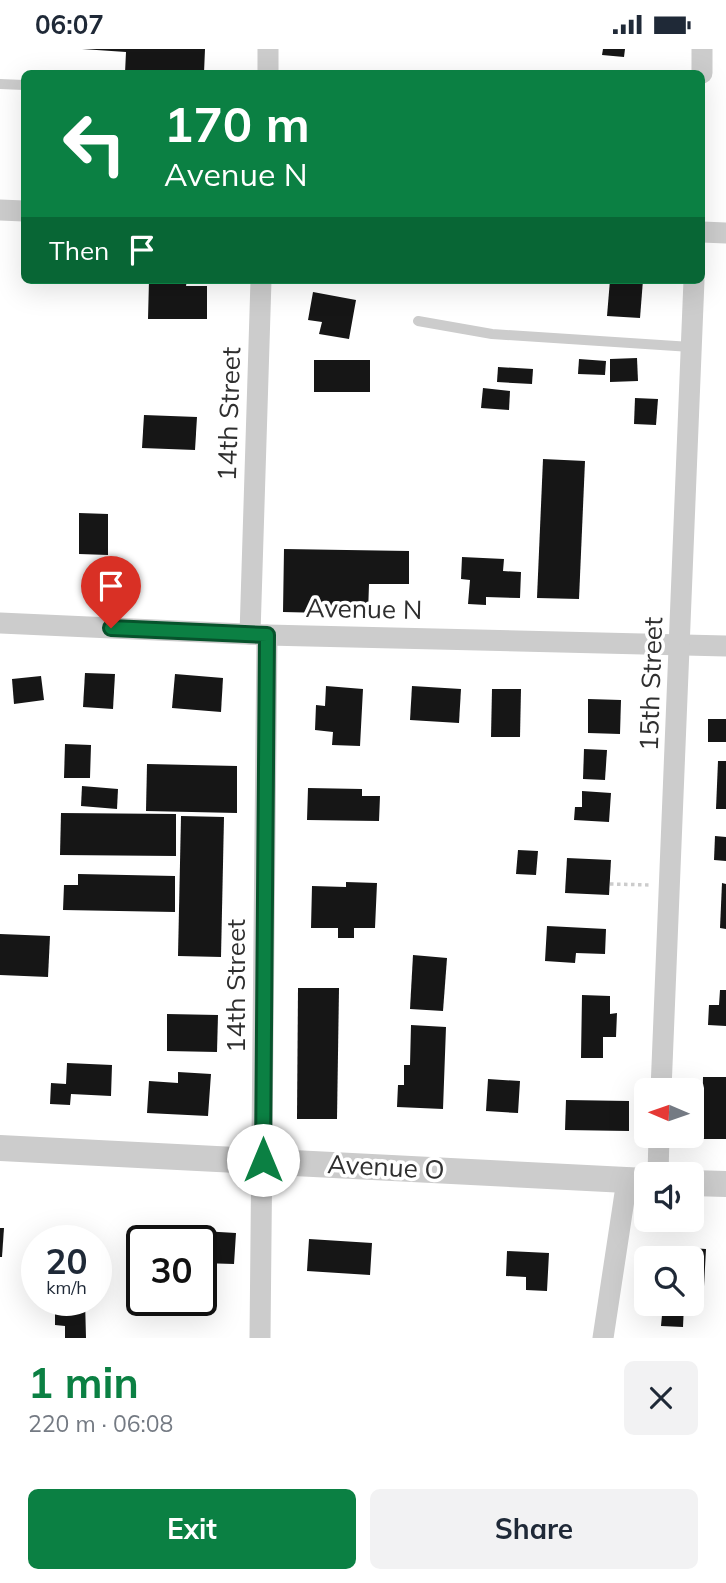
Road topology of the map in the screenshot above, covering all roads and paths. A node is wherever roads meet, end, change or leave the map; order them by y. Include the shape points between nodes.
1 (268, 49) edge
2 (702, 49) edge
3 (268, 70) edge
4 (702, 70) edge
5 (0, 84) edge
6 (21, 85) edge
7 (0, 210) edge
8 (21, 211) edge
9 (705, 232) edge
10 (726, 233) edge
11 (261, 284) edge
12 (694, 284) edge
13 (418, 321) dead end
14 (691, 347) junction
15 (0, 622) edge
16 (258, 634) junction
17 (680, 644) junction
18 (726, 646) edge
19 (610, 884) dead end
20 (670, 886) junction
21 (662, 1078) edge
22 (0, 1148) edge
23 (263, 1160) junction
24 (634, 1180) edge
25 (704, 1183) edge
26 (726, 1184) edge
27 (634, 1190) edge
28 (260, 1338) edge
29 (603, 1338) edge

1 - 3 street
2 - 4 street
5 - 6 lane
7 - 8 street
9 - 10 street
11 - 16 street, 14th Street
12 - 14 street, 15th Street
13 - 14 lane via 492,334
14 - 17 street, 15th Street
15 - 16 street, Avenue N
16 - 17 street, Avenue N
16 - 23 street, 14th Street
17 - 18 street, Avenue N
17 - 20 street, 15th Street
19 - 20 path
20 - 21 street, 15th Street
22 - 23 street, Avenue O
23 - 24 street, Avenue O
23 - 28 street, 14th Street
25 - 26 street
27 - 29 street

